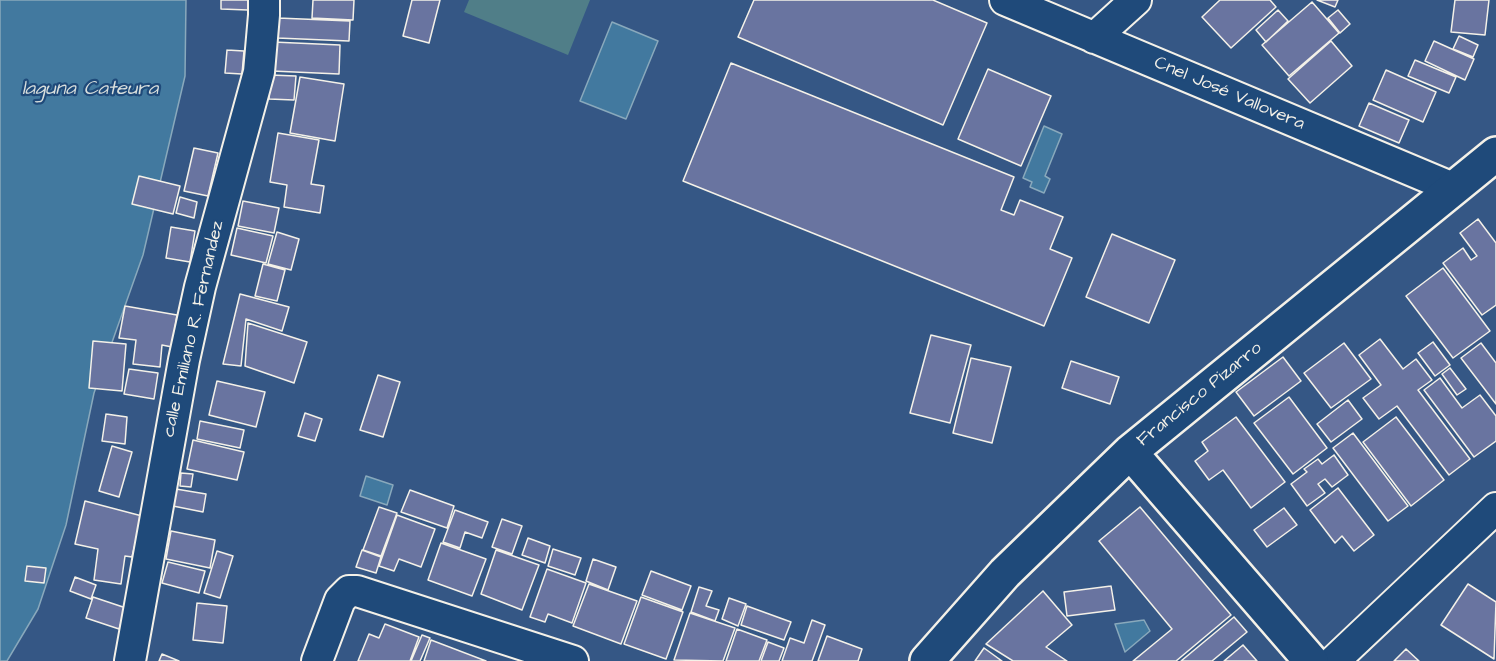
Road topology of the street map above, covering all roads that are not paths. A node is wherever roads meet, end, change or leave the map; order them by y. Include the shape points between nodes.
1 (264, 0) edge
2 (1005, 0) edge
3 (1136, 0) edge
4 (1094, 38) junction
5 (1496, 154) edge
6 (1453, 188) junction
7 (1130, 452) junction
8 (1496, 508) edge
9 (130, 661) edge
10 (317, 661) edge
11 (573, 661) edge
12 (927, 661) edge
13 (1311, 661) edge
14 (1334, 661) edge

1 - 9 street, calle Emiliano R. Fernandez via 259,72 184,360
2 - 4 street, Cnel José Vallovera
3 - 4 street
4 - 6 street, Cnel José Vallovera
5 - 6 street, Francisco Pizarro
6 - 7 street, Francisco Pizarro
7 - 12 street, Francisco Pizarro via 1005,573
7 - 13 street
8 - 14 street
10 - 11 street via 340,600 349,591

